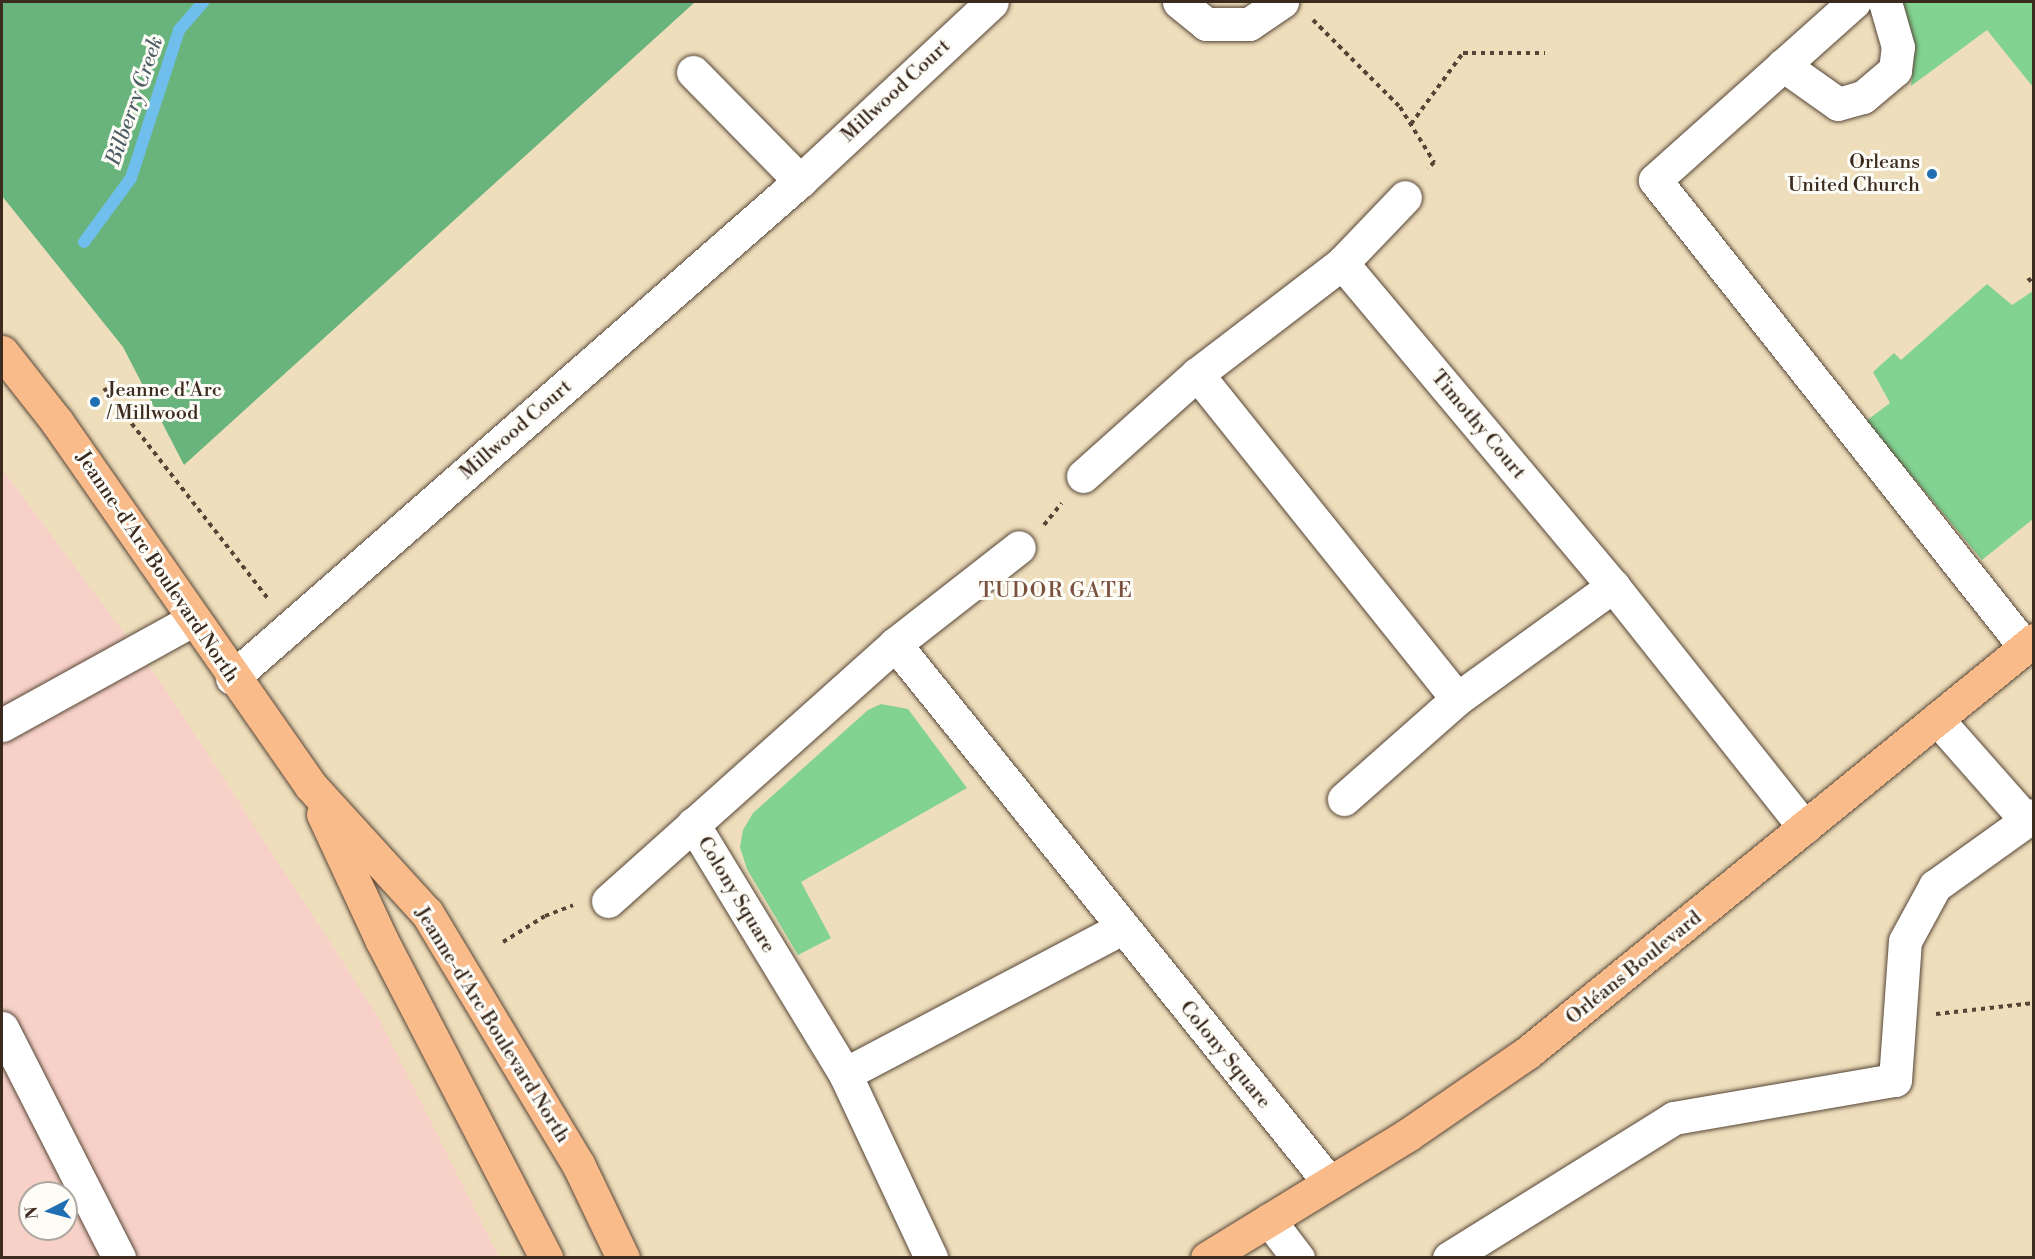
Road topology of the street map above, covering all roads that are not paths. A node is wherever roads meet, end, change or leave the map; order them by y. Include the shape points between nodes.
1 (992, 2) edge
2 (1179, 2) edge
3 (1282, 2) edge
4 (1854, 2) edge
5 (1885, 2) edge
6 (1783, 65) junction
7 (693, 72) dead end
8 (800, 181) junction
9 (1405, 197) road end
10 (1342, 263) junction
11 (2, 352) edge
12 (1197, 374) junction
13 (1083, 476) road end
14 (1019, 548) road end
15 (1613, 586) junction
16 (192, 620) junction
17 (895, 644) junction
18 (2029, 644) edge
19 (232, 678) junction
20 (1457, 699) junction
21 (1938, 719) junction
22 (2, 725) edge
23 (310, 785) junction
24 (1344, 800) dead end
25 (2030, 818) edge
26 (693, 824) junction
27 (1804, 827) junction
28 (608, 901) road end
29 (1122, 928) junction
30 (2, 1028) edge
31 (845, 1074) junction
32 (1329, 1182) junction
33 (1269, 1221) junction
34 (536, 1253) edge
35 (119, 1257) edge
36 (623, 1257) edge
37 (931, 1257) edge
38 (1207, 1257) edge
39 (1298, 1257) edge
40 (1449, 1257) edge

1 - 8 street, Millwood Court
2 - 3 street via 1206,24 1249,24
4 - 6 street
5 - 6 street via 1898,47 1895,70 1863,97 1838,104
6 - 18 street via 1655,180
7 - 8 street
8 - 19 street, Millwood Court
9 - 10 street
10 - 12 street
10 - 15 street, Timothy Court
11 - 16 main road, Jeanne-d'Arc Boulevard North via 57,422
12 - 13 street
12 - 20 street
14 - 17 street, Colony Square
15 - 20 street
15 - 27 street, Timothy Court
16 - 19 main road, Jeanne-d'Arc Boulevard North
16 - 22 street
17 - 26 street, Colony Square
17 - 29 street, Colony Square
18 - 21 main road, Orléans Boulevard
19 - 23 main road, Jeanne-d'Arc Boulevard North
20 - 24 street
21 - 25 street
21 - 27 main road, Orléans Boulevard
23 - 34 main road, Jeanne-d'Arc Boulevard North via 382,941
23 - 36 main road, Jeanne-d'Arc Boulevard North via 427,914 578,1164
25 - 40 street via 1935,886 1905,941 1895,1080 1674,1118
26 - 28 street
26 - 31 street, Colony Square
27 - 32 main road, Orléans Boulevard via 1527,1053 1409,1134
29 - 31 street
29 - 32 street, Colony Square
30 - 35 street
31 - 37 street, Colony Square
32 - 33 main road, Orléans Boulevard
33 - 38 main road, Orléans Boulevard
33 - 39 street

